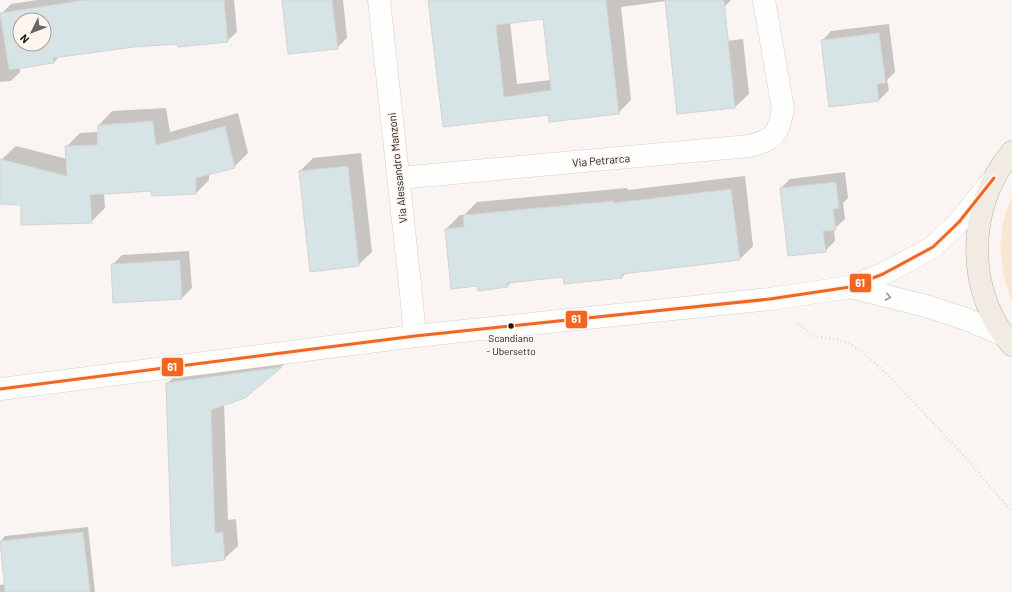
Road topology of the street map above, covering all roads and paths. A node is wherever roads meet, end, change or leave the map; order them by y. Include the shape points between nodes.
1 (379, 0) edge
2 (764, 0) edge
3 (1012, 152) edge
4 (399, 178) junction
5 (994, 178) junction
6 (850, 287) junction
7 (770, 299) junction
8 (415, 336) junction
9 (1007, 340) edge
10 (0, 389) edge
11 (1012, 512) edge

1 - 4 street, Via Alessandro Manzoni
2 - 4 street, Via Petrarca via 783,109 776,133 765,142 749,146
3 - 5 main road
4 - 8 street, Via Alessandro Manzoni
5 - 6 street via 960,222 933,247 883,274
5 - 9 main road via 979,224 978,272 992,315
6 - 7 street
6 -> 9 street via 966,319
7 - 8 street
7 - 11 path via 813,336 834,338 848,343 890,376
8 - 10 street

